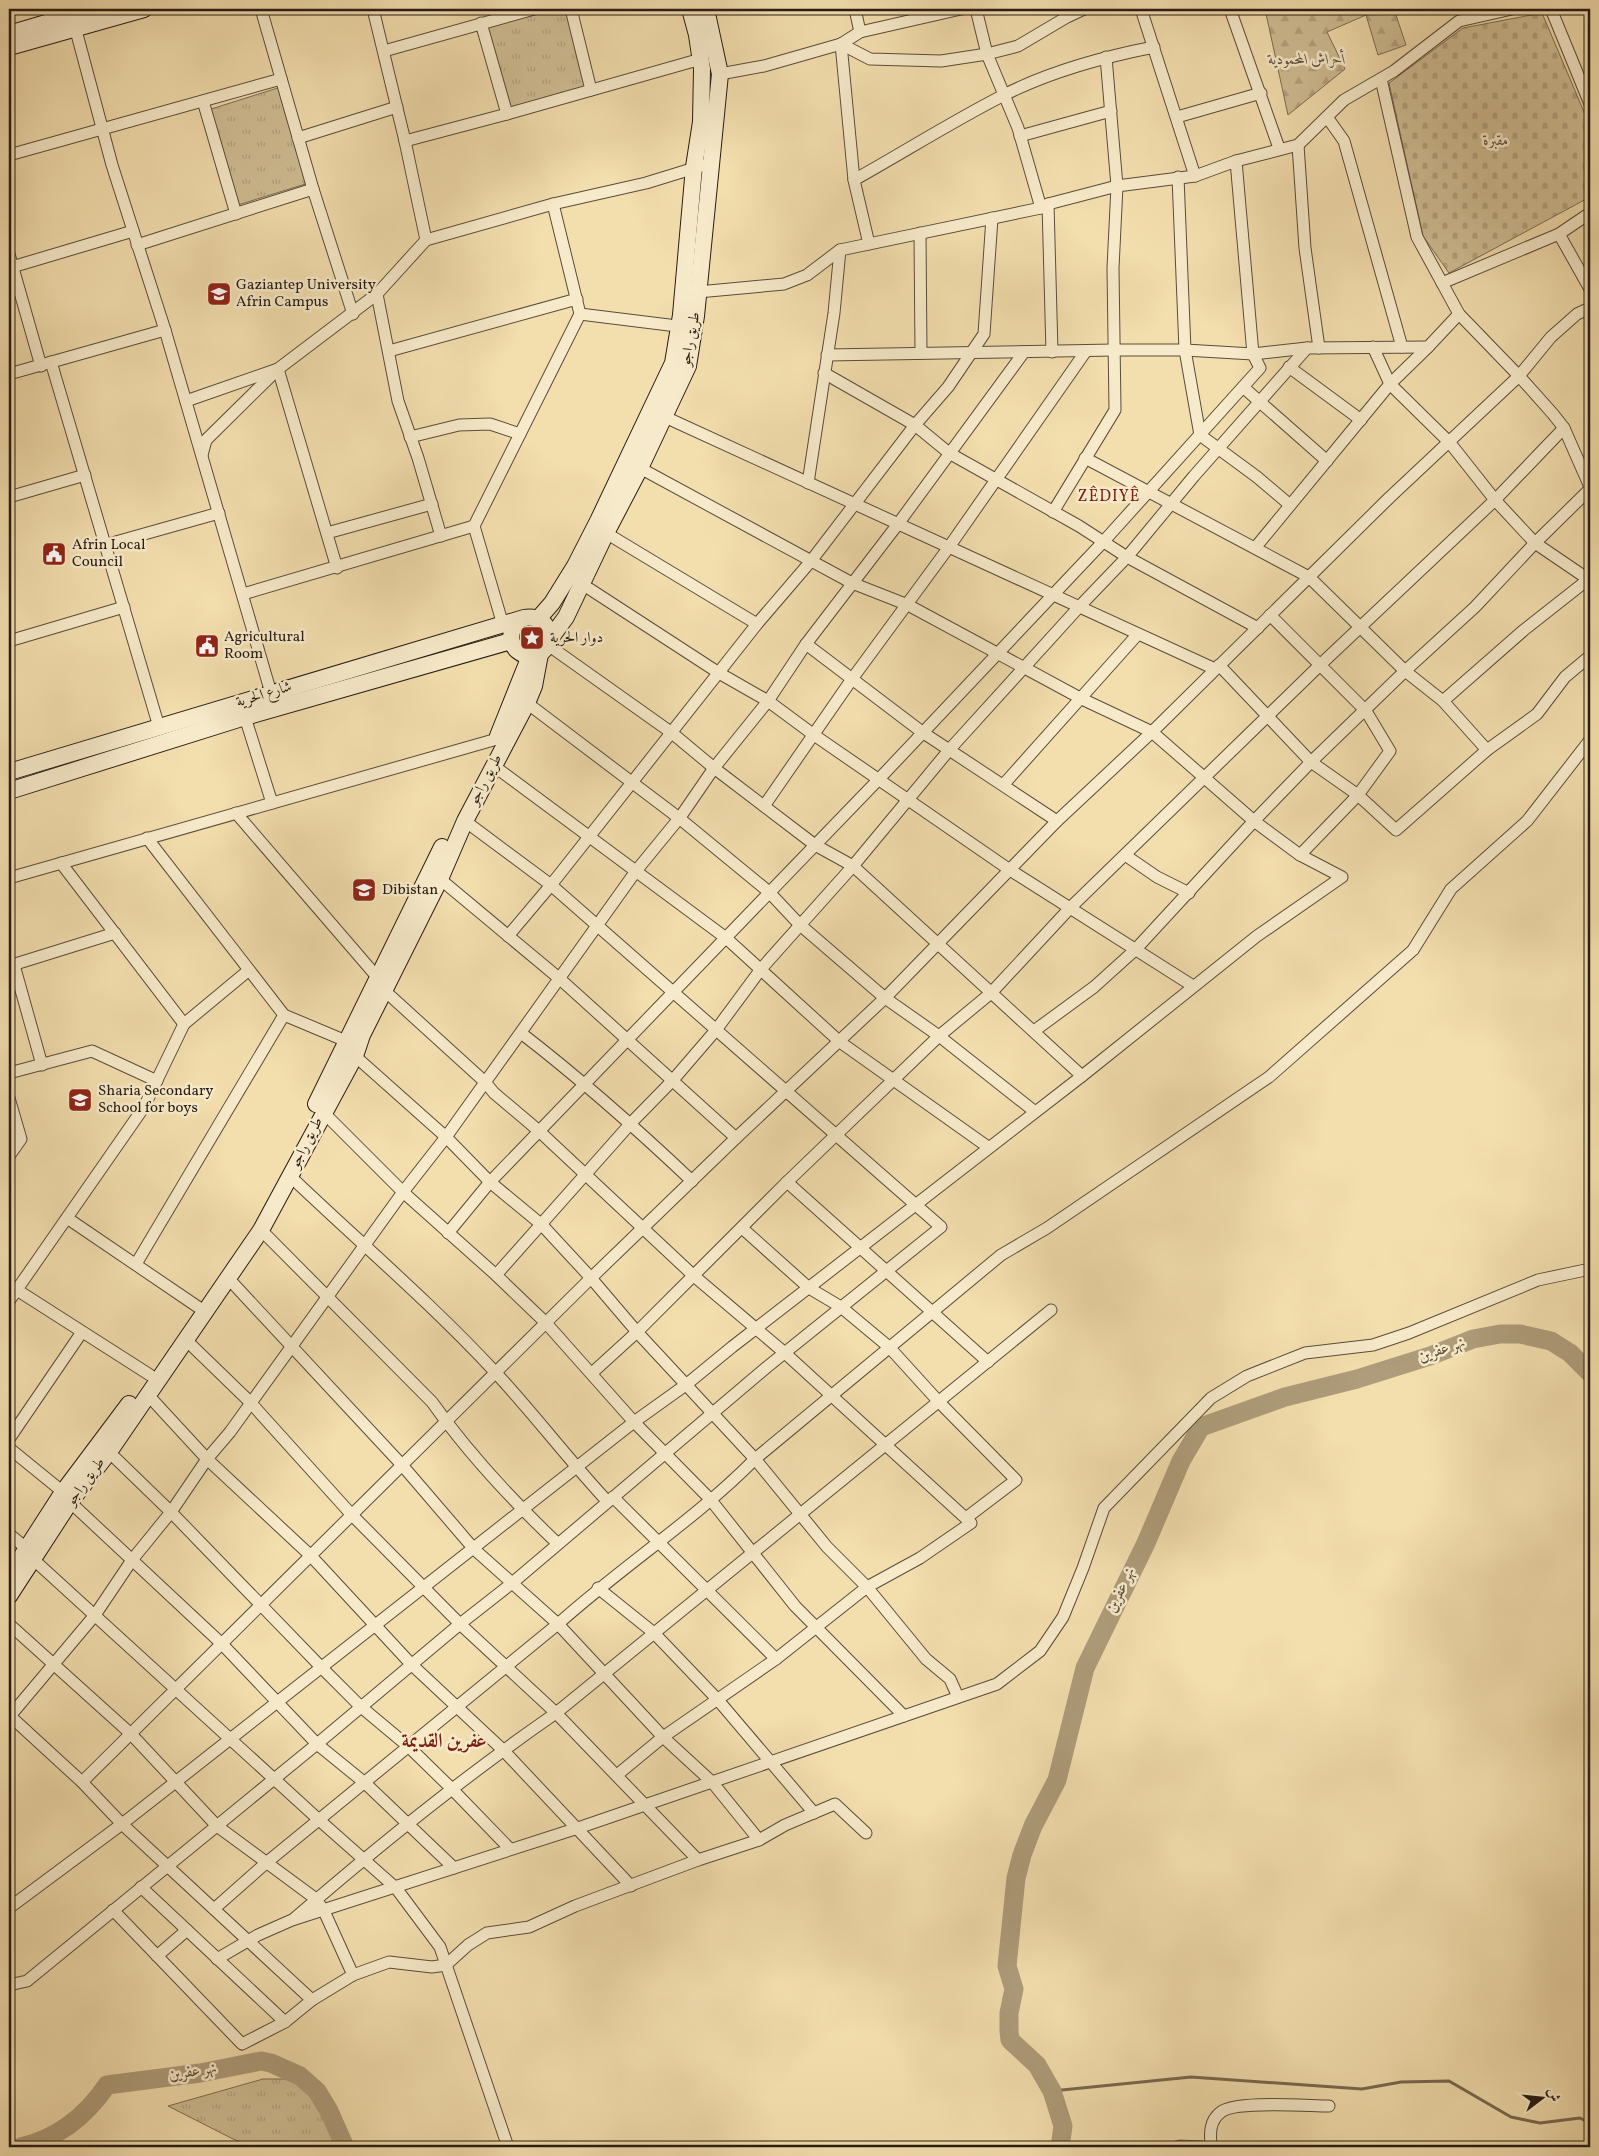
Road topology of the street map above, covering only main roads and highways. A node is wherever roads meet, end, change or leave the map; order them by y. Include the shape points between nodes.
1 (94, 9) edge
2 (144, 9) edge
3 (690, 9) edge
4 (706, 9) edge
5 (73, 22) junction
6 (9, 34) edge
7 (9, 47) edge
8 (687, 327) junction
9 (538, 619) junction
10 (520, 620) junction
11 (511, 641) junction
12 (542, 649) junction
13 (336, 682) junction
14 (205, 721) junction
15 (9, 772) edge
16 (9, 791) edge
17 (382, 985) junction
18 (67, 1497) junction
19 (30, 1554) junction
20 (9, 1576) edge
21 (9, 1596) edge

1 - 5 main road
2 - 5 main road
3 - 8 main road, طريق راجو via 702,77 701,122 694,167
4 - 8 main road, طريق راجو via 720,74 698,292
5 - 6 main road
5 - 7 main road
8 - 9 main road, طريق راجو via 673,363 575,566
8 - 12 main road, طريق راجو via 688,366 566,617
9 - 10 main road
9 - 12 main road via 547,627
10 - 11 main road via 512,629
10 - 13 main road, شارع الحرية
11 - 12 main road via 520,653
11 - 13 main road, شارع الحرية
12 - 17 main road, طريق راجو
12 - 17 main road, طريق راجو via 527,703 465,820 440,879
13 - 14 main road, شارع الحرية via 270,693
13 - 14 main road, شارع الحرية via 245,717
14 - 15 main road, شارع الحرية via 159,727
14 - 16 main road, شارع الحرية
17 - 18 main road, طريق راجو via 346,1041 260,1214
17 - 18 main road, طريق راجو via 355,1056 261,1230 109,1452
18 - 19 main road, طريق راجو
19 - 20 main road, طريق راجو
19 - 21 main road, طريق راجو

